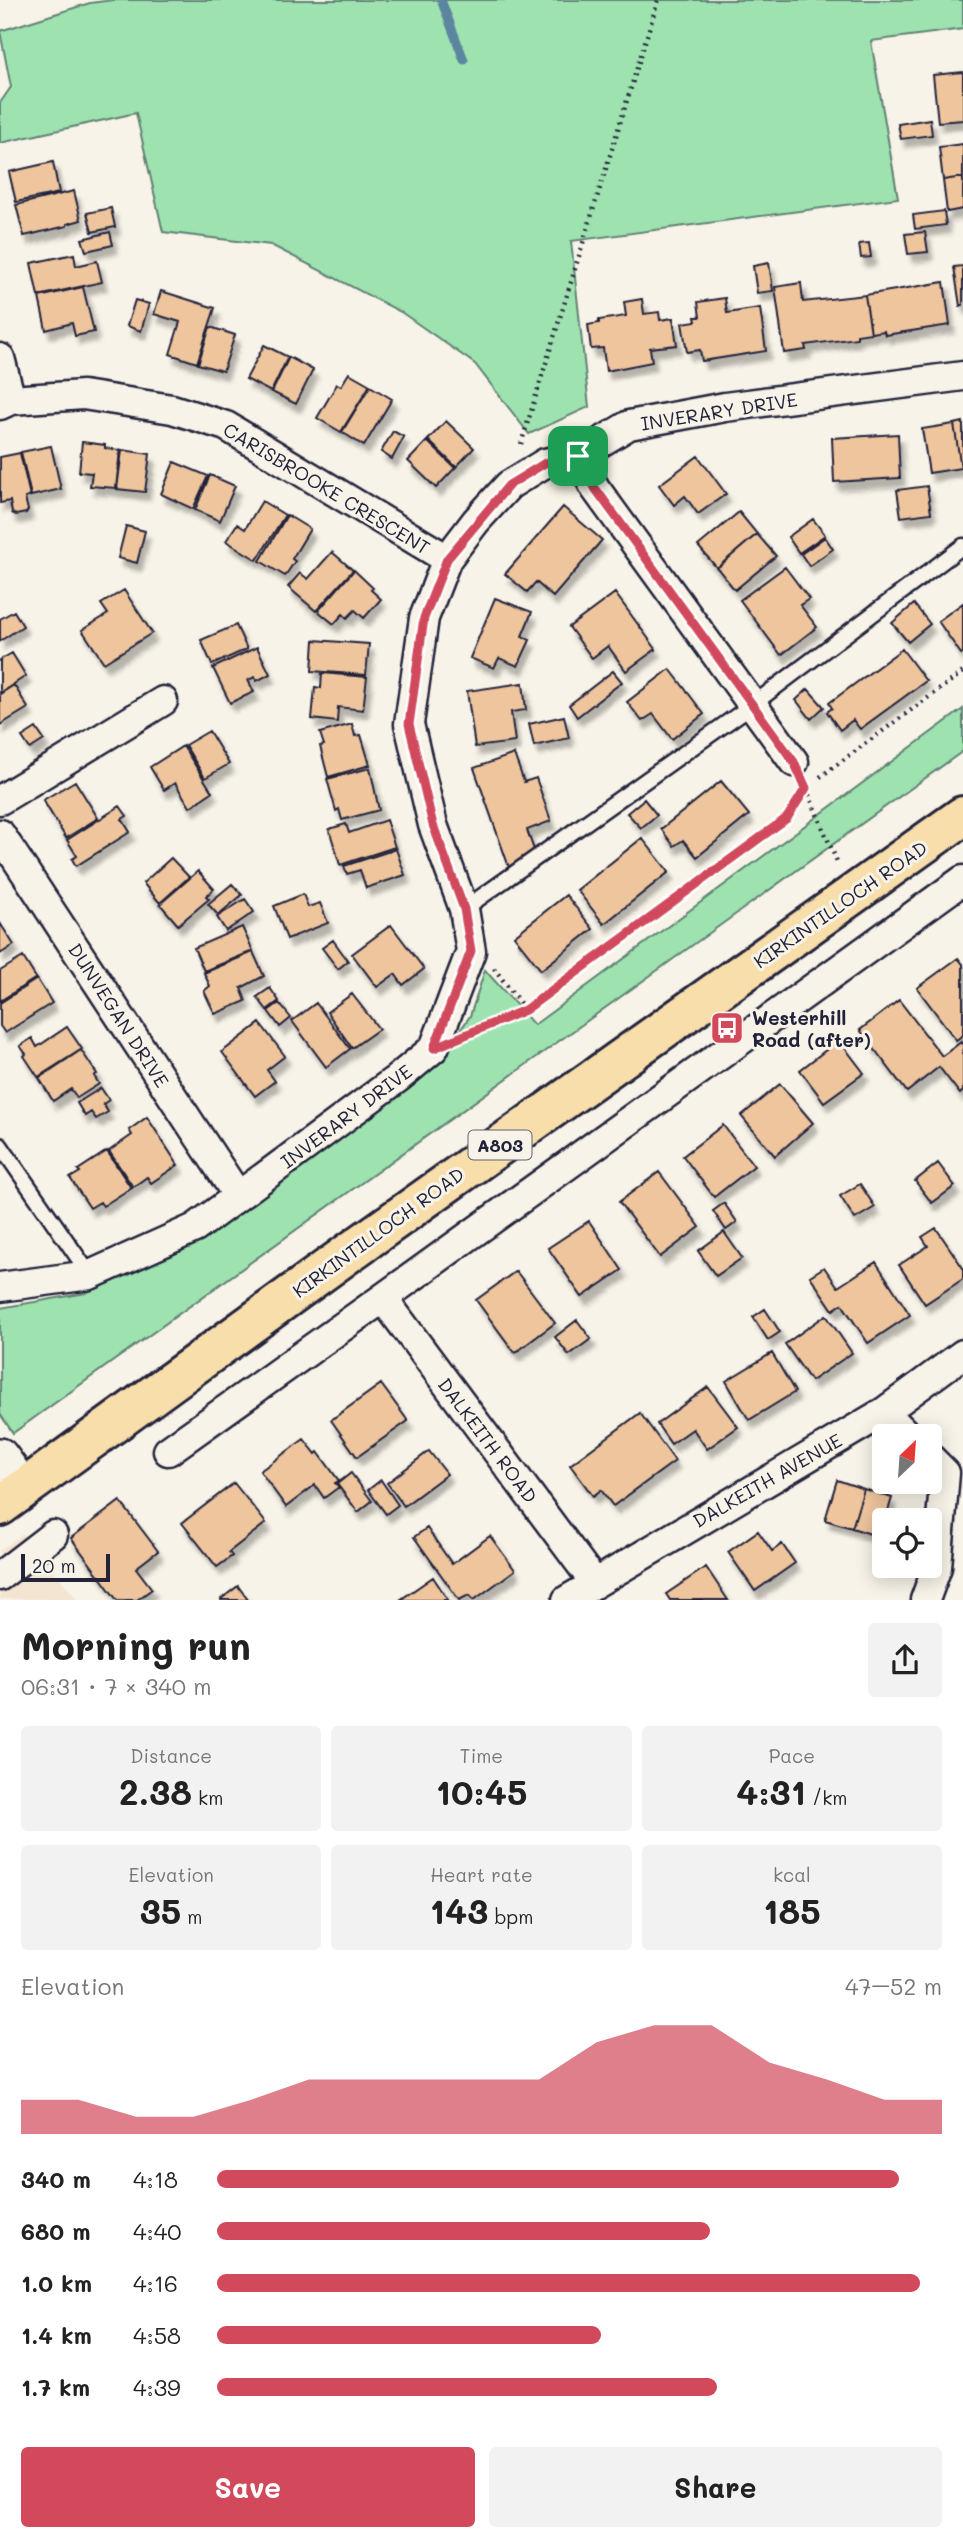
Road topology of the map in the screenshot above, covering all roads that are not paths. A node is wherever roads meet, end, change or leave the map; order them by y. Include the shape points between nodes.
1 (0, 358) edge
2 (963, 376) edge
3 (5, 403) edge
4 (578, 456) junction
5 (963, 546) edge
6 (447, 559) junction
7 (163, 701) dead end
8 (752, 705) junction
9 (794, 762) road end
10 (0, 800) edge
11 (963, 816) edge
12 (0, 834) edge
13 (963, 880) edge
14 (467, 922) junction
15 (0, 1145) edge
16 (238, 1196) junction
17 (90, 1275) junction
18 (0, 1287) edge
19 (383, 1298) junction
20 (963, 1354) edge
21 (884, 1412) junction
22 (896, 1424) edge
23 (168, 1451) dead end
24 (0, 1456) edge
25 (942, 1470) edge
26 (12, 1497) edge
27 (53, 1535) dead end
28 (0, 1576) edge
29 (594, 1582) junction
30 (567, 1600) edge
31 (925, 1600) edge

1 - 3 street
2 - 4 street, INVERARY DRIVE via 725,407 629,425
3 - 6 street, CARISBROOKE CRESCENT via 83,396 172,409 226,426
4 - 6 street, INVERARY DRIVE via 545,463 509,485
4 - 8 street via 595,488
5 - 8 lane
6 - 14 street, INVERARY DRIVE via 424,618 409,724 433,825
7 - 10 street
8 - 9 street
8 - 14 lane
11 - 26 main road, KIRKINTILLOCH ROAD / A803
12 - 16 street, DUNVEGAN DRIVE
13 - 19 street
14 - 16 street, INVERARY DRIVE via 471,951 434,1048
15 - 17 lane
16 - 17 street, INVERARY DRIVE via 195,1228
17 - 18 street, INVERARY DRIVE
19 - 23 street
19 - 29 street, DALKEITH ROAD
20 - 21 street, DALKEITH AVENUE
21 - 22 street
21 - 29 street, DALKEITH AVENUE
24 - 26 street
25 - 31 street via 937,1567
27 - 28 street
29 - 30 street, DALKEITH AVENUE

